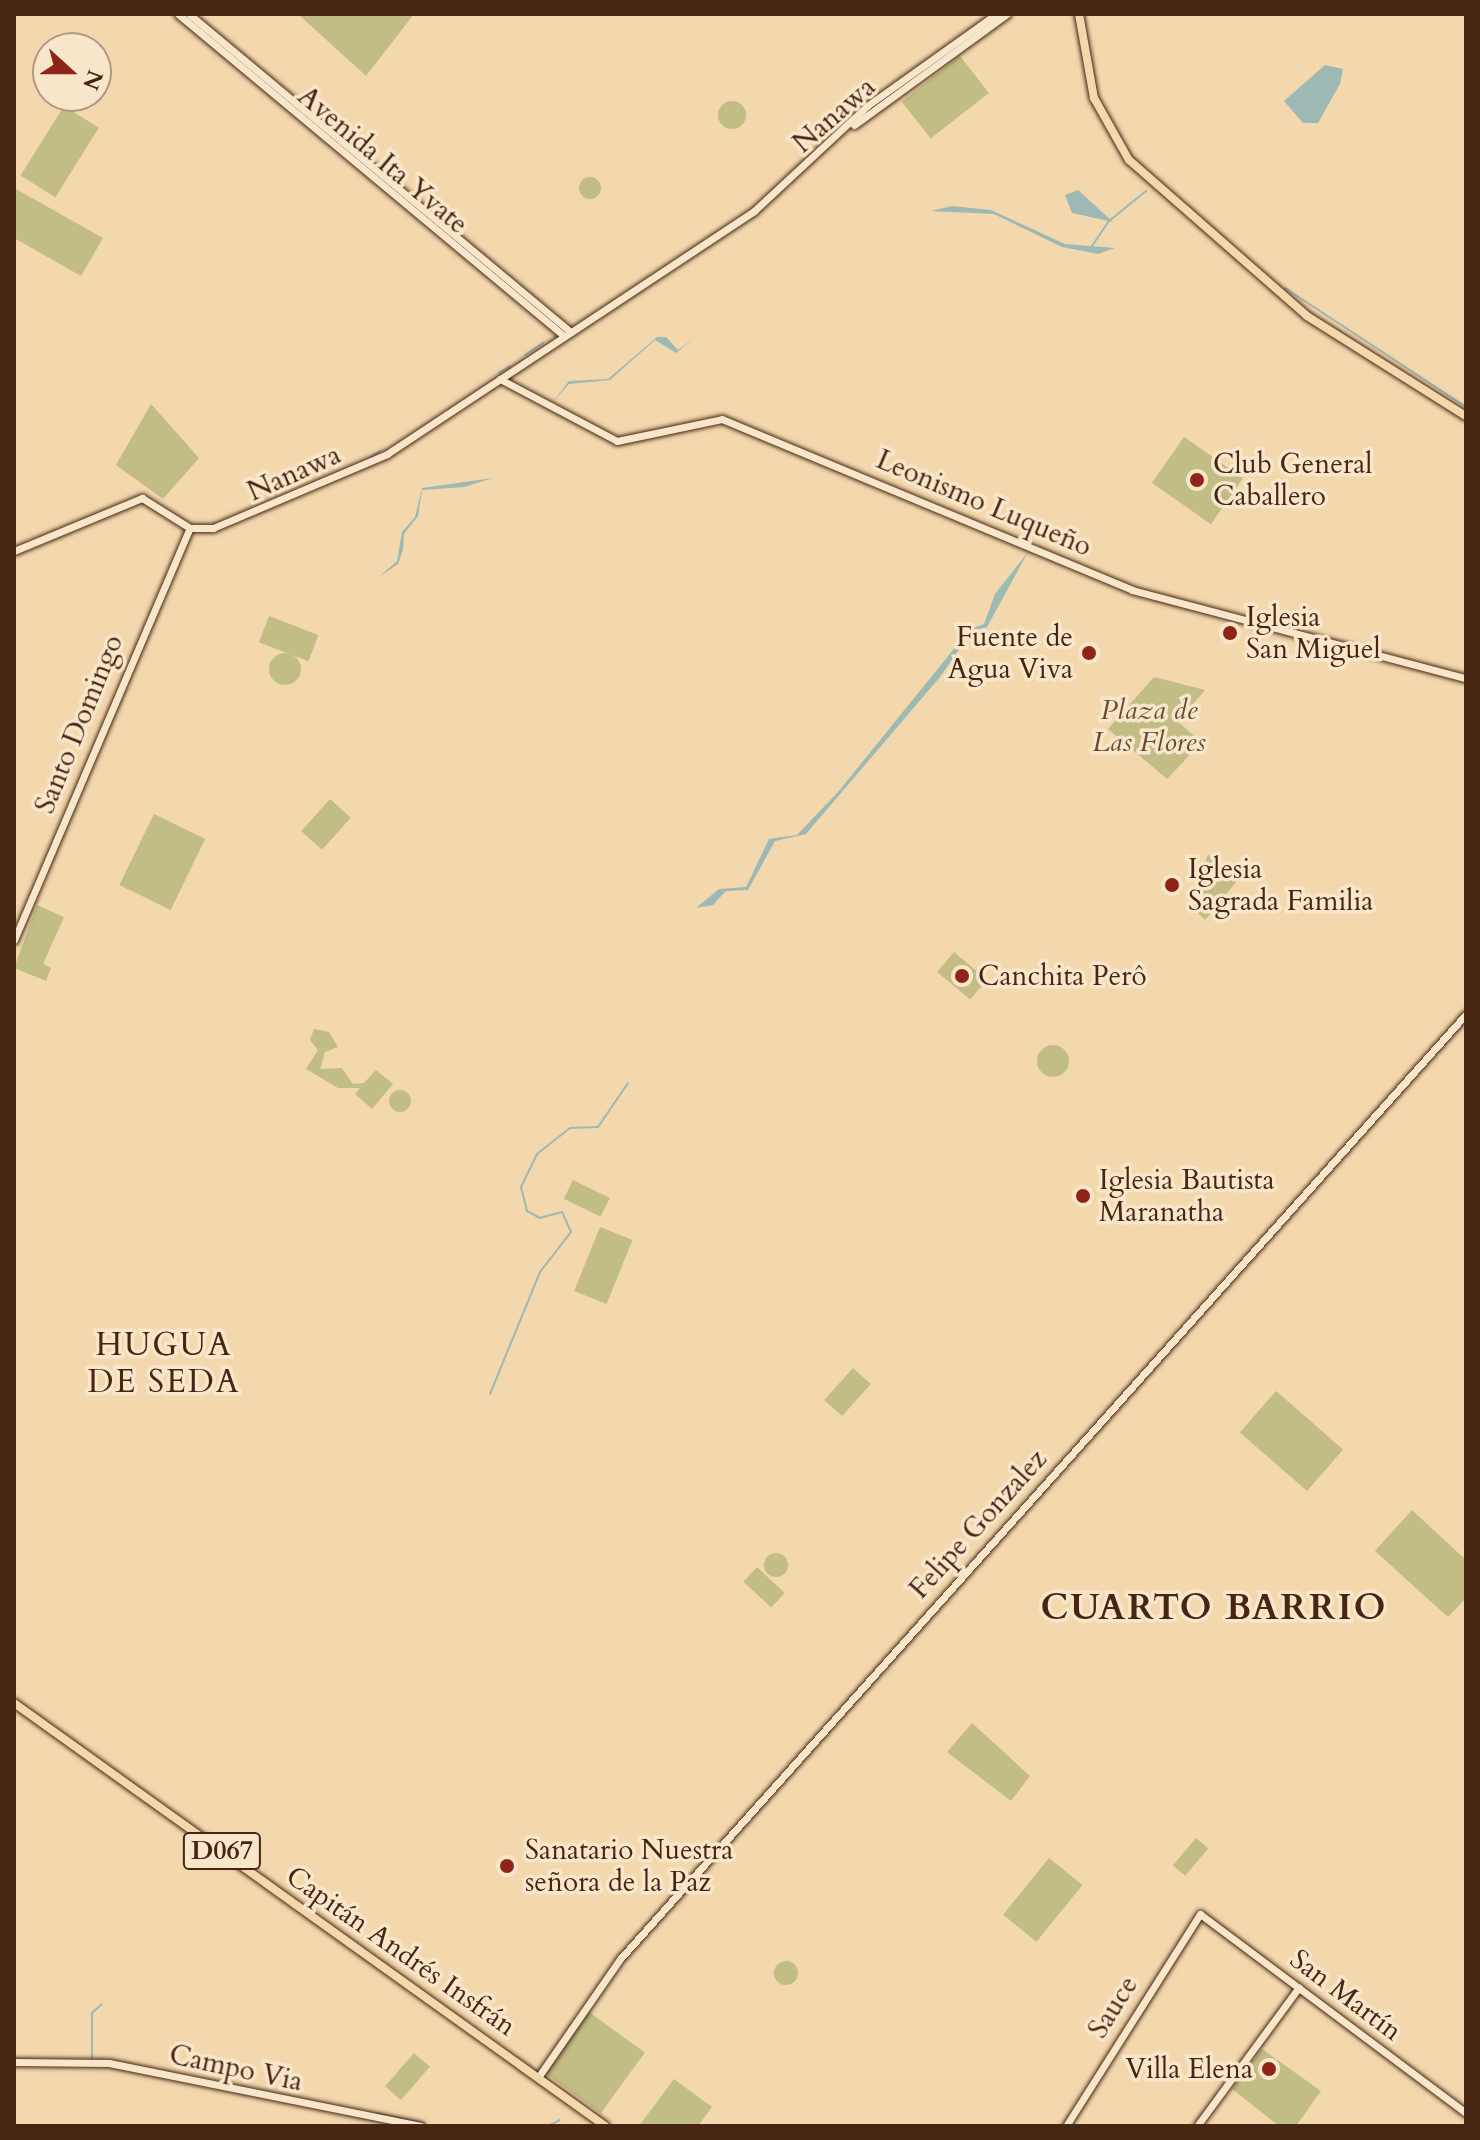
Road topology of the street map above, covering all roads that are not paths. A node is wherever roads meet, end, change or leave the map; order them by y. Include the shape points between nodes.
1 (178, 14) edge
2 (189, 14) edge
3 (1007, 14) edge
4 (1079, 14) edge
5 (996, 17) edge
6 (211, 38) junction
7 (569, 333) junction
8 (500, 379) junction
9 (1466, 416) edge
10 (190, 528) junction
11 (14, 551) edge
12 (1466, 678) edge
13 (14, 940) edge
14 (1466, 1014) edge
15 (14, 1703) edge
16 (1200, 1914) joint
17 (1299, 1987) junction
18 (14, 2062) edge
19 (539, 2076) junction
20 (1466, 2113) edge
21 (407, 2124) edge
22 (421, 2126) edge
23 (605, 2126) edge
24 (1066, 2126) edge
25 (1197, 2126) edge

1 - 6 street, Avenida Ita Yvate
2 - 6 street, Avenida Ita Yvate
3 - 5 street, Nanawa
4 - 9 main road via 1094,98 1129,160 1307,316
5 - 7 street, Nanawa via 867,106 754,211
6 - 7 street, Avenida Ita Yvate via 428,222
7 - 8 street, Nanawa
8 - 10 street, Nanawa via 384,456 236,522
8 - 12 street, Leonismo Luqueño via 617,441 722,419 1132,590
10 - 11 street via 142,498
10 - 13 street, Santo Domingo
14 - 19 street, Felipe Gonzalez via 620,1959
15 - 19 main road, Capitán Andrés Insfrán / D067
16 - 17 street, San Martín
16 - 24 street, Sauce
17 - 20 street, San Martín
17 - 25 street
18 - 21 street, Campo Via via 109,2063
19 - 23 main road, Capitán Andrés Insfrán / D067
21 - 22 street, Campo Via

